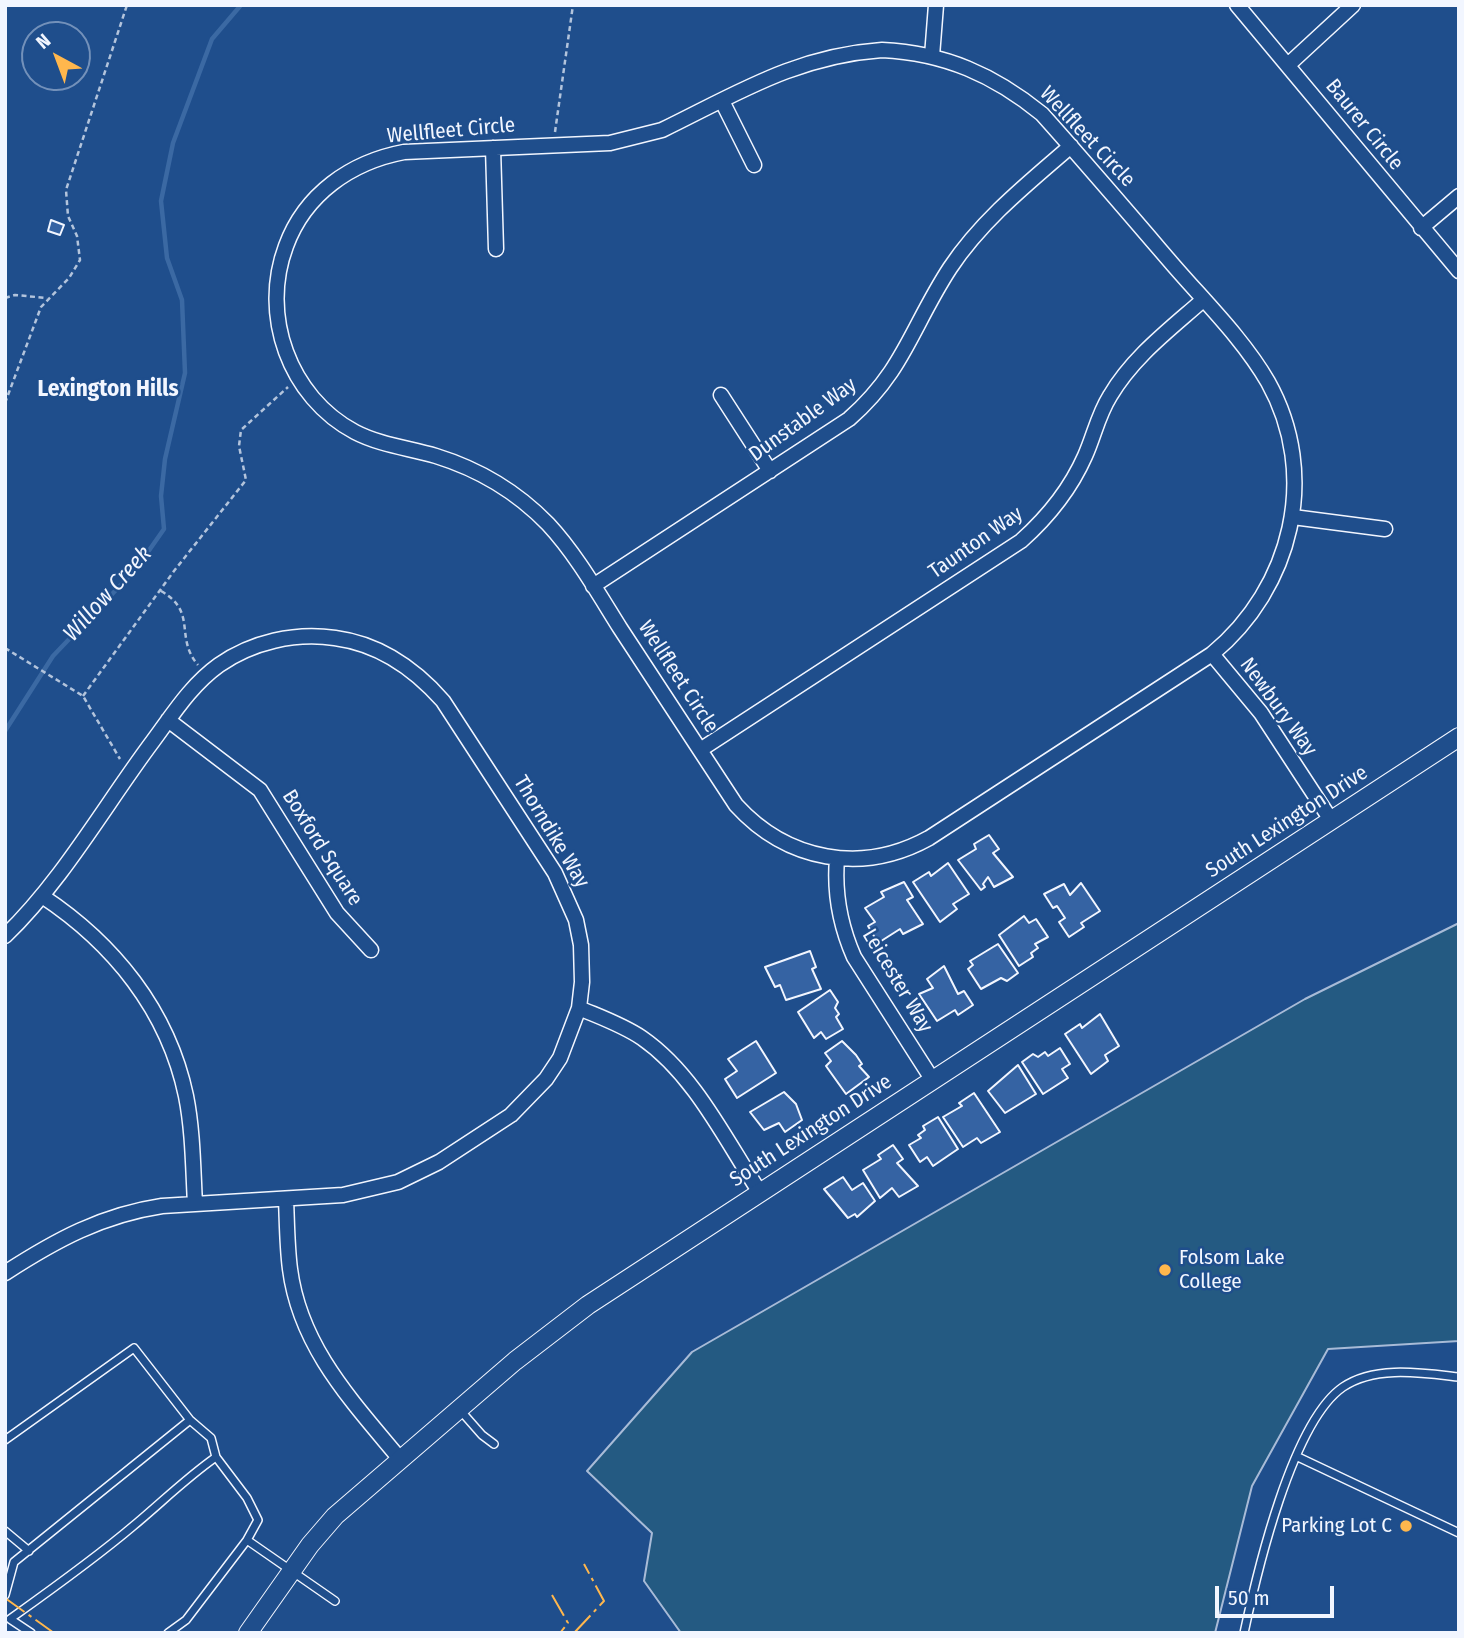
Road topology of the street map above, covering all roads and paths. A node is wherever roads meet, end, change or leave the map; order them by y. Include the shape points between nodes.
1 (127, 5) edge
2 (573, 5) edge
3 (936, 5) edge
4 (1237, 5) edge
5 (1353, 5) edge
6 (932, 56) junction
7 (1288, 65) junction
8 (722, 101) junction
9 (553, 145) junction
10 (1071, 146) junction
11 (493, 148) junction
12 (754, 165) dead end
13 (1459, 196) edge
14 (1421, 228) junction
15 (496, 249) dead end
16 (1459, 271) edge
17 (5, 298) edge
18 (47, 298) junction
19 (1203, 300) junction
20 (299, 379) junction
21 (721, 395) dead end
22 (5, 403) edge
23 (770, 471) junction
24 (1293, 517) junction
25 (1385, 529) dead end
26 (593, 586) junction
27 (160, 590) junction
28 (5, 648) edge
29 (1212, 654) junction
30 (207, 675) junction
31 (83, 696) junction
32 (168, 720) junction
33 (1459, 737) edge
34 (700, 750) junction
35 (132, 769) junction
36 (1331, 820) junction
37 (837, 859) junction
38 (42, 896) junction
39 (5, 936) edge
40 (371, 950) dead end
41 (579, 1008) junction
42 (932, 1079) junction
43 (759, 1191) junction
44 (286, 1199) junction
45 (195, 1204) junction
46 (5, 1273) edge
47 (1459, 1377) edge
48 (459, 1408) junction
49 (190, 1420) junction
50 (5, 1440) edge
51 (494, 1444) dead end
52 (216, 1457) junction
53 (1298, 1457) junction
54 (400, 1459) junction
55 (5, 1531) edge
56 (1459, 1532) edge
57 (247, 1540) junction
58 (29, 1551) junction
59 (291, 1573) junction
60 (5, 1595) edge
61 (335, 1601) dead end
62 (8, 1620) edge
63 (31, 1633) edge
64 (168, 1633) edge
65 (248, 1633) edge
66 (1244, 1633) edge

1 - 18 path via 66,190 68,216 81,250 79,260 69,278
2 - 9 path
3 - 6 street
4 - 7 street, Baurer Circle
5 - 7 street
6 - 8 street, Wellfleet Circle via 882,50 845,52 786,69
6 - 10 street, Wellfleet Circle via 970,68 1014,91
7 - 14 street, Baurer Circle
8 - 9 street, Wellfleet Circle via 636,138
8 - 12 street
9 - 11 street, Wellfleet Circle
10 - 19 street, Wellfleet Circle
10 - 23 street, Dunstable Way via 977,233 929,302 896,368 870,401
11 - 15 street
11 - 20 street, Wellfleet Circle via 381,157 346,173 310,204 286,244 276,289 280,336
13 - 14 street
14 - 16 street, Baurer Circle
17 - 18 path
18 - 22 path via 30,331
19 - 24 street, Wellfleet Circle via 1257,365 1283,415 1294,471
19 - 34 street, Taunton Way via 1141,354 1123,376 1096,424 1075,478 1042,523
20 - 26 street, Wellfleet Circle via 318,404 355,432 460,465 506,489 547,524
20 - 27 path via 241,430 239,446 246,480
21 - 23 street
23 - 26 street, Dunstable Way
24 - 25 street
24 - 29 street, Wellfleet Circle via 1269,589 1251,616
26 - 34 street, Wellfleet Circle
27 - 30 path via 186,619 186,651
27 - 31 path
28 - 31 path
29 - 36 street, Newbury Way via 1261,713
29 - 37 street, Wellfleet Circle via 922,842 886,856
30 - 32 street, Thorndike Way
30 - 41 street, Thorndike Way via 259,645 327,636 391,656 428,684 567,896 581,944
31 - 35 path via 118,757
32 - 35 street, Thorndike Way
32 - 40 street, Boxford Square via 260,790 337,913
33 - 36 street, South Lexington Drive
34 - 37 street, Wellfleet Circle via 736,804 758,827 799,850
35 - 38 street, Thorndike Way
36 - 42 street, South Lexington Drive
37 - 42 street, Leicester Way via 839,915 849,946
38 - 39 street, Thorndike Way
38 - 45 street via 114,955 166,1035 186,1095
41 - 43 street via 639,1035 669,1060
41 - 44 street, Thorndike Way via 560,1058 530,1098 439,1162 366,1192
42 - 43 street, South Lexington Drive
43 - 48 street, South Lexington Drive via 588,1306
44 - 45 street, Thorndike Way
44 - 54 street via 290,1269 310,1340 336,1382
45 - 46 street, Thorndike Way via 107,1218 55,1241
47 - 53 lane via 1379,1375 1344,1386 1328,1400
48 - 51 lane
48 - 54 street, South Lexington Drive
49 - 50 lane via 134,1348
49 - 52 lane via 211,1438
49 - 58 lane
52 - 57 lane via 258,1520
52 - 62 lane via 72,1575
53 - 56 lane
53 - 66 lane via 1275,1517
54 - 59 street, South Lexington Drive via 335,1516
55 - 58 lane
57 - 59 lane
57 - 64 lane via 186,1620
58 - 60 lane via 14,1563
59 - 61 lane
59 - 65 street, South Lexington Drive
62 - 63 lane

